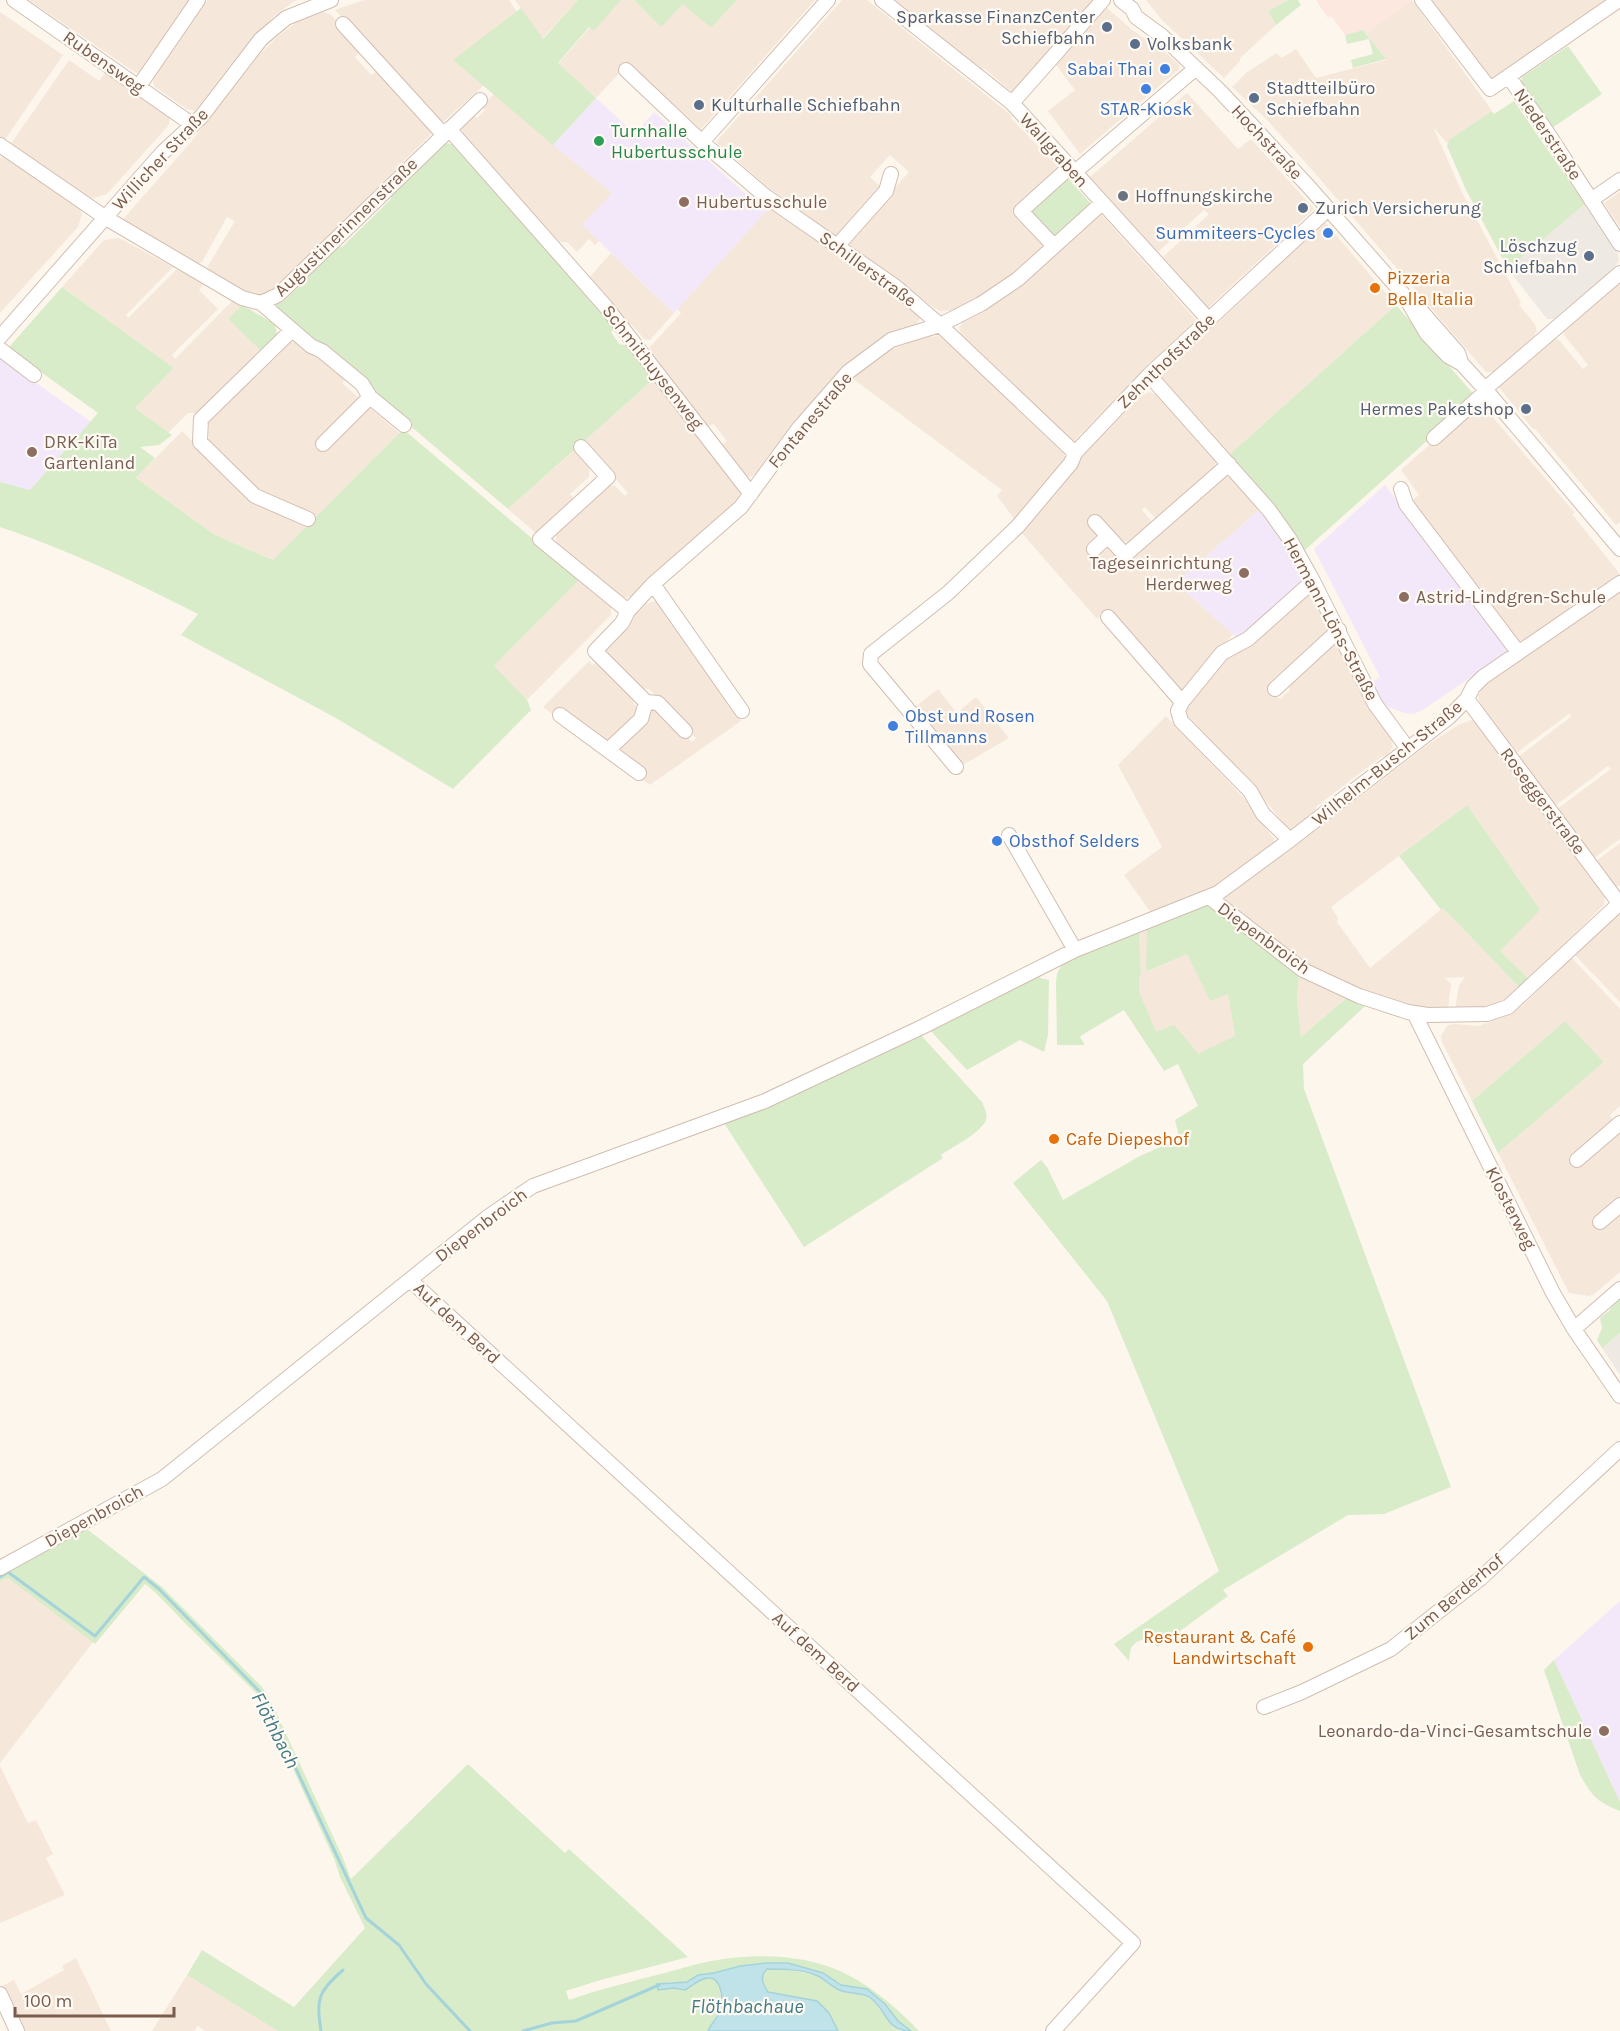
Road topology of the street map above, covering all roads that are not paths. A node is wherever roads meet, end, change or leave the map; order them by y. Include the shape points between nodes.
1 (14, 0) edge
2 (198, 0) edge
3 (331, 0) edge
4 (828, 0) edge
5 (882, 0) edge
6 (1103, 0) edge
7 (1422, 0) edge
8 (1618, 0) edge
9 (1128, 3) edge
10 (343, 24) dead end
11 (1196, 68) junction
12 (626, 70) dead end
13 (1509, 77) junction
14 (139, 86) junction
15 (480, 100) dead end
16 (1012, 103) junction
17 (193, 125) junction
18 (446, 132) junction
19 (702, 142) junction
20 (1, 148) edge
21 (1073, 170) junction
22 (891, 174) dead end
23 (1620, 180) edge
24 (1592, 200) junction
25 (1102, 203) junction
26 (1328, 208) junction
27 (106, 218) junction
28 (1620, 244) edge
29 (838, 245) junction
30 (1052, 248) junction
31 (1620, 273) edge
32 (261, 303) junction
33 (1208, 319) junction
34 (940, 325) junction
35 (292, 330) junction
36 (0, 337) edge
37 (0, 349) edge
38 (34, 375) dead end
39 (1149, 375) junction
40 (1485, 388) junction
41 (370, 398) junction
42 (404, 425) dead end
43 (1434, 438) dead end
44 (323, 444) dead end
45 (581, 447) dead end
46 (1075, 453) junction
47 (1229, 464) junction
48 (1401, 489) dead end
49 (751, 494) junction
50 (308, 519) dead end
51 (1095, 522) dead end
52 (1108, 536) junction
53 (1094, 549) dead end
54 (1620, 549) edge
55 (1314, 581) junction
56 (1620, 583) edge
57 (653, 584) junction
58 (628, 610) junction
59 (1108, 617) dead end
60 (1339, 630) junction
61 (1518, 652) junction
62 (1275, 689) dead end
63 (1467, 699) junction
64 (646, 702) junction
65 (1182, 702) junction
66 (742, 711) dead end
67 (560, 715) dead end
68 (685, 731) dead end
69 (1408, 748) junction
70 (608, 750) junction
71 (956, 767) dead end
72 (639, 772) dead end
73 (1009, 835) dead end
74 (1290, 840) junction
75 (1209, 897) junction
76 (1620, 903) edge
77 (1075, 950) junction
78 (1414, 1013) junction
79 (1620, 1112) edge
80 (1620, 1118) edge
81 (1620, 1123) edge
82 (1577, 1160) dead end
83 (1620, 1205) edge
84 (1600, 1222) dead end
85 (410, 1280) junction
86 (1620, 1289) edge
87 (1574, 1329) junction
88 (1620, 1396) edge
89 (1620, 1449) edge
90 (0, 1568) edge
91 (1264, 1707) dead end
92 (0, 1994) edge
93 (17, 2031) edge
94 (1053, 2031) edge

1 - 14 street, Rubensweg
2 - 14 street
3 - 17 street, Willicher Straße via 297,12 273,27
4 - 19 street
5 - 16 street, Wallgraben
6 - 16 street
7 - 13 street, Niederstraße via 1490,89
8 - 13 street
9 - 11 street, Hochstraße via 1136,17
10 - 18 street, Schmithuysenweg
11 - 21 street
11 - 26 street, Hochstraße
12 - 19 street, Schillerstraße
13 - 24 street, Niederstraße
14 - 17 street, Rubensweg
15 - 18 street, Augustinerinnenstraße
16 - 21 street, Wallgraben
17 - 27 street, Willicher Straße via 162,153
18 - 32 street, Augustinerinnenstraße via 278,296
18 - 49 street, Schmithuysenweg via 606,306
19 - 29 street, Schillerstraße via 764,195
20 - 27 street, Augustinerinnenstraße
21 - 25 street, Wallgraben
21 - 30 street via 1021,211
22 - 29 street via 886,191
23 - 24 street
24 - 28 street, Niederstraße
25 - 30 street, Fontanestraße
25 - 33 street, Wallgraben
26 - 33 street, Zehnthofstraße
26 - 40 street, Hochstraße via 1404,295 1427,334
27 - 32 street, Augustinerinnenstraße via 242,298
27 - 36 street, Willicher Straße
29 - 34 street, Schillerstraße
30 - 34 street, Fontanestraße via 981,304
31 - 40 street
32 - 35 street
33 - 39 street, Zehnthofstraße
34 - 46 street, Schillerstraße
34 - 49 street, Fontanestraße via 891,340 849,372 799,429
35 - 41 street via 362,384
35 - 50 street via 201,418 200,442 255,496
37 - 38 street
39 - 46 street, Zehnthofstraße
39 - 47 street, Hermann-Löns-Straße
40 - 43 street
40 - 54 street, Hochstraße
41 - 42 street
41 - 44 street
45 - 58 street via 608,477 540,539
46 - 71 street, Zehnthofstraße via 1071,463 1018,525 948,593 871,654 870,664
47 - 52 street via 1125,555
47 - 55 street, Hermann-Löns-Straße via 1276,519
48 - 61 street via 1406,504
49 - 57 street, Fontanestraße
51 - 52 street
52 - 53 street
55 - 60 street, Hermann-Löns-Straße
55 - 65 street via 1248,639 1222,653
56 - 61 street, Wilhelm-Busch-Straße
57 - 58 street, Fontanestraße
57 - 66 street
58 - 64 street, Fontanestraße via 622,623 595,651
59 - 65 street
60 - 62 street
60 - 69 street, Hermann-Löns-Straße via 1375,704
61 - 63 street, Wilhelm-Busch-Straße via 1483,677
63 - 69 street, Wilhelm-Busch-Straße
63 - 76 street, Roseggerstraße
64 - 68 street, Fontanestraße via 658,703
64 - 70 street via 641,719
65 - 74 street via 1178,711 1180,721 1250,791 1263,814
67 - 70 street
69 - 74 street, Wilhelm-Busch-Straße
70 - 72 street
73 - 77 street
74 - 75 street, Wilhelm-Busch-Straße
75 - 77 street, Diepenbroich
75 - 78 street, Diepenbroich via 1303,970 1359,996
76 - 78 street, Diepenbroich via 1508,1007 1487,1014
77 - 85 street, Diepenbroich via 765,1101 533,1186
78 - 87 street, Klosterweg
79 - 80 street
81 - 82 street
83 - 84 street
85 - 90 street, Diepenbroich via 162,1479
85 - 94 street, Auf dem Berd via 1133,1943
86 - 87 street
87 - 88 street, Klosterweg
89 - 91 street, Zum Berderhof via 1481,1578 1391,1649
92 - 93 street

